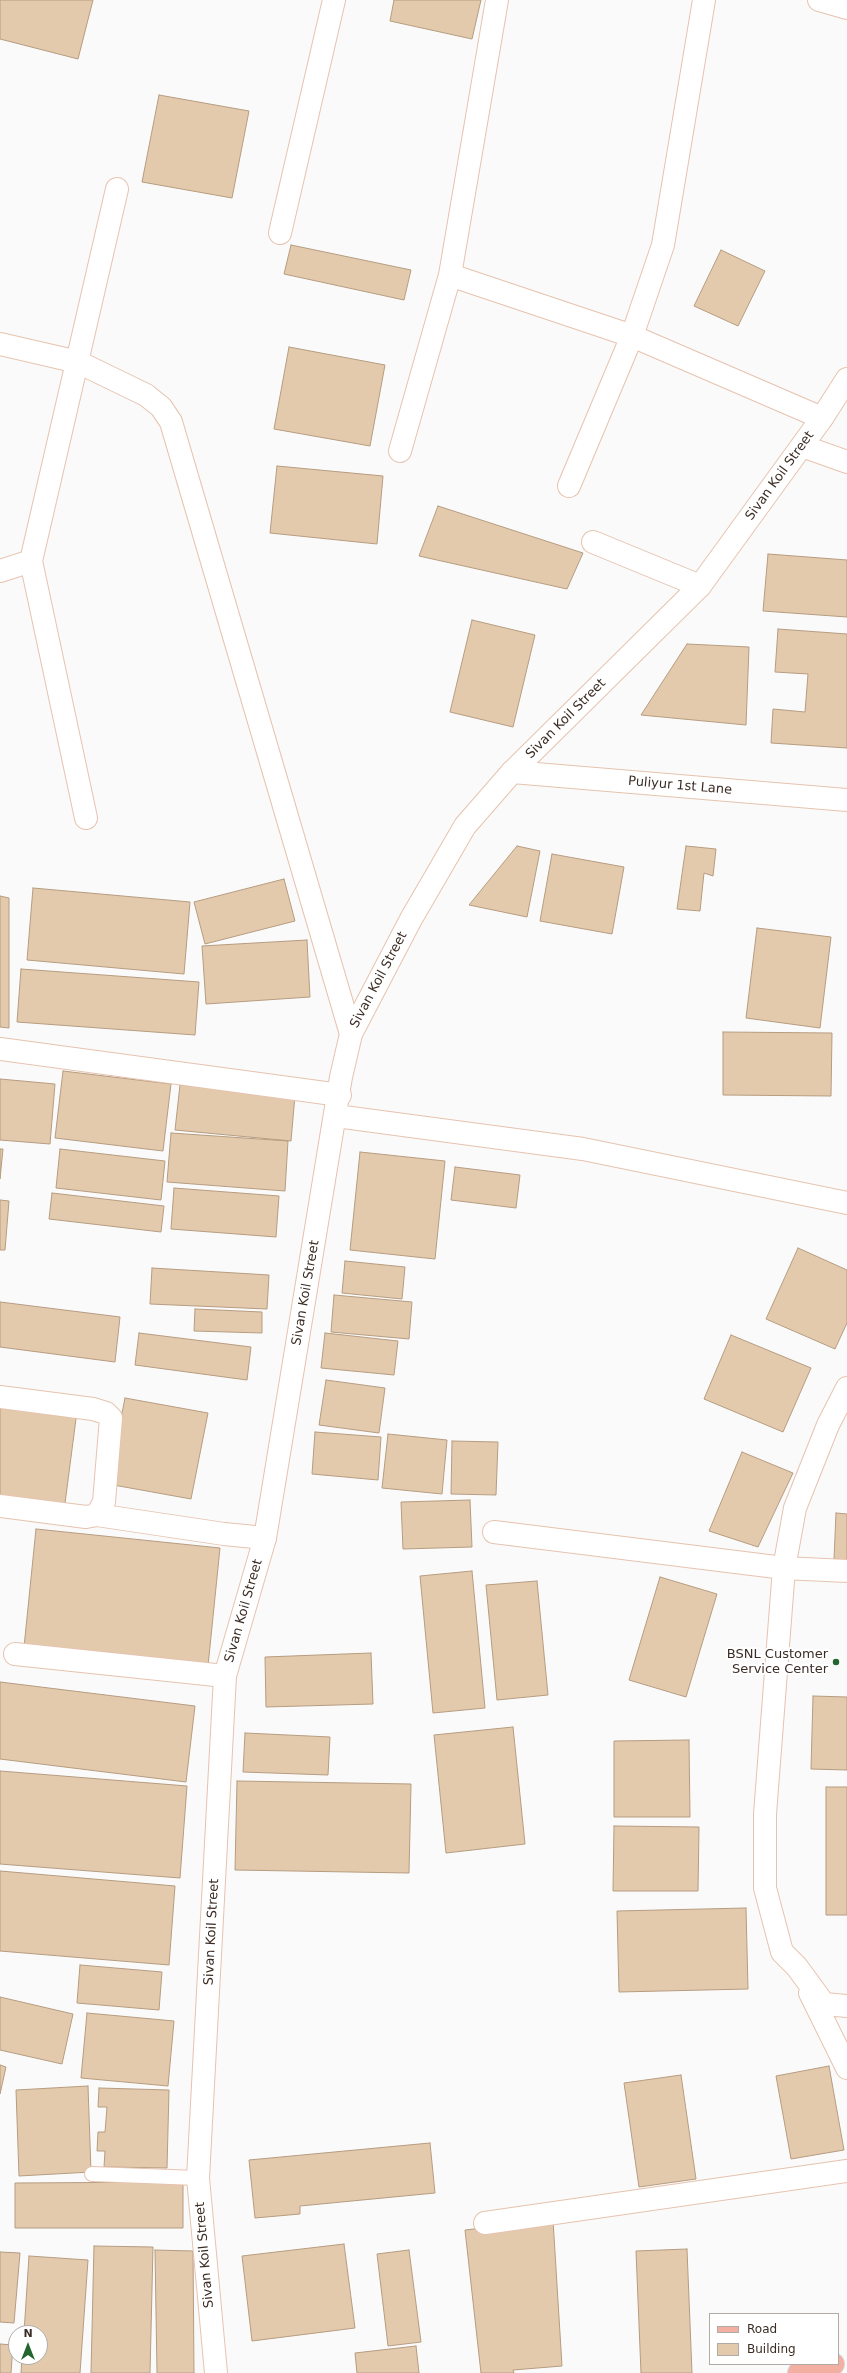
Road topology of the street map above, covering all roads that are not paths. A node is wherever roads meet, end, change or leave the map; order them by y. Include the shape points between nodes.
1 (334, 0) edge
2 (497, 0) edge
3 (704, 0) edge
4 (818, 0) edge
5 (847, 8) edge
6 (117, 189) dead end
7 (280, 233) dead end
8 (450, 275) junction
9 (632, 336) junction
10 (0, 344) edge
11 (78, 362) junction
12 (847, 379) edge
13 (822, 418) junction
14 (802, 446) junction
15 (400, 451) dead end
16 (847, 462) edge
17 (569, 486) dead end
18 (593, 542) dead end
19 (31, 561) junction
20 (0, 571) edge
21 (700, 586) junction
22 (512, 772) junction
23 (847, 800) edge
24 (86, 818) dead end
25 (351, 1034) junction
26 (0, 1050) edge
27 (338, 1106) junction
28 (847, 1203) edge
29 (847, 1388) edge
30 (0, 1397) edge
31 (0, 1506) edge
32 (97, 1515) junction
33 (494, 1532) dead end
34 (265, 1538) junction
35 (784, 1568) junction
36 (847, 1572) edge
37 (15, 1654) dead end
38 (225, 1676) junction
39 (797, 1967) junction
40 (847, 2006) edge
41 (847, 2068) edge
42 (847, 2171) edge
43 (92, 2174) dead end
44 (198, 2178) junction
45 (485, 2223) dead end
46 (829, 2365) edge
47 (216, 2373) edge
48 (799, 2373) edge

1 - 7 street
2 - 8 street
3 - 9 street via 663,245
4 - 5 street
6 - 11 street
8 - 9 street
8 - 15 street
9 - 13 street
9 - 17 street
10 - 11 street
11 - 19 street
11 - 25 street via 146,395 161,407 171,422
12 - 13 street, Sivan Koil Street
13 - 14 street, Sivan Koil Street
14 - 16 street
14 - 21 street, Sivan Koil Street
18 - 21 street
19 - 20 street
19 - 24 street
21 - 22 street, Sivan Koil Street
22 - 23 street, Puliyur 1st Lane
22 - 25 street, Sivan Koil Street via 465,826 411,919
25 - 27 street, Sivan Koil Street via 341,1076
26 - 27 street
27 - 28 street via 583,1149
27 - 34 street, Sivan Koil Street
29 - 35 street via 828,1425 795,1508
30 - 32 street via 93,1409 106,1413 111,1418 104,1502
31 - 32 street via 86,1517
32 - 34 street
33 - 35 street
34 - 38 street, Sivan Koil Street
35 - 36 street
35 - 39 street via 765,1814 765,1888 782,1952
37 - 38 street
38 - 44 street, Sivan Koil Street
39 - 40 street via 824,2004
39 - 41 street
42 - 45 street
43 - 44 lane
44 - 47 street, Sivan Koil Street
46 - 48 main road

